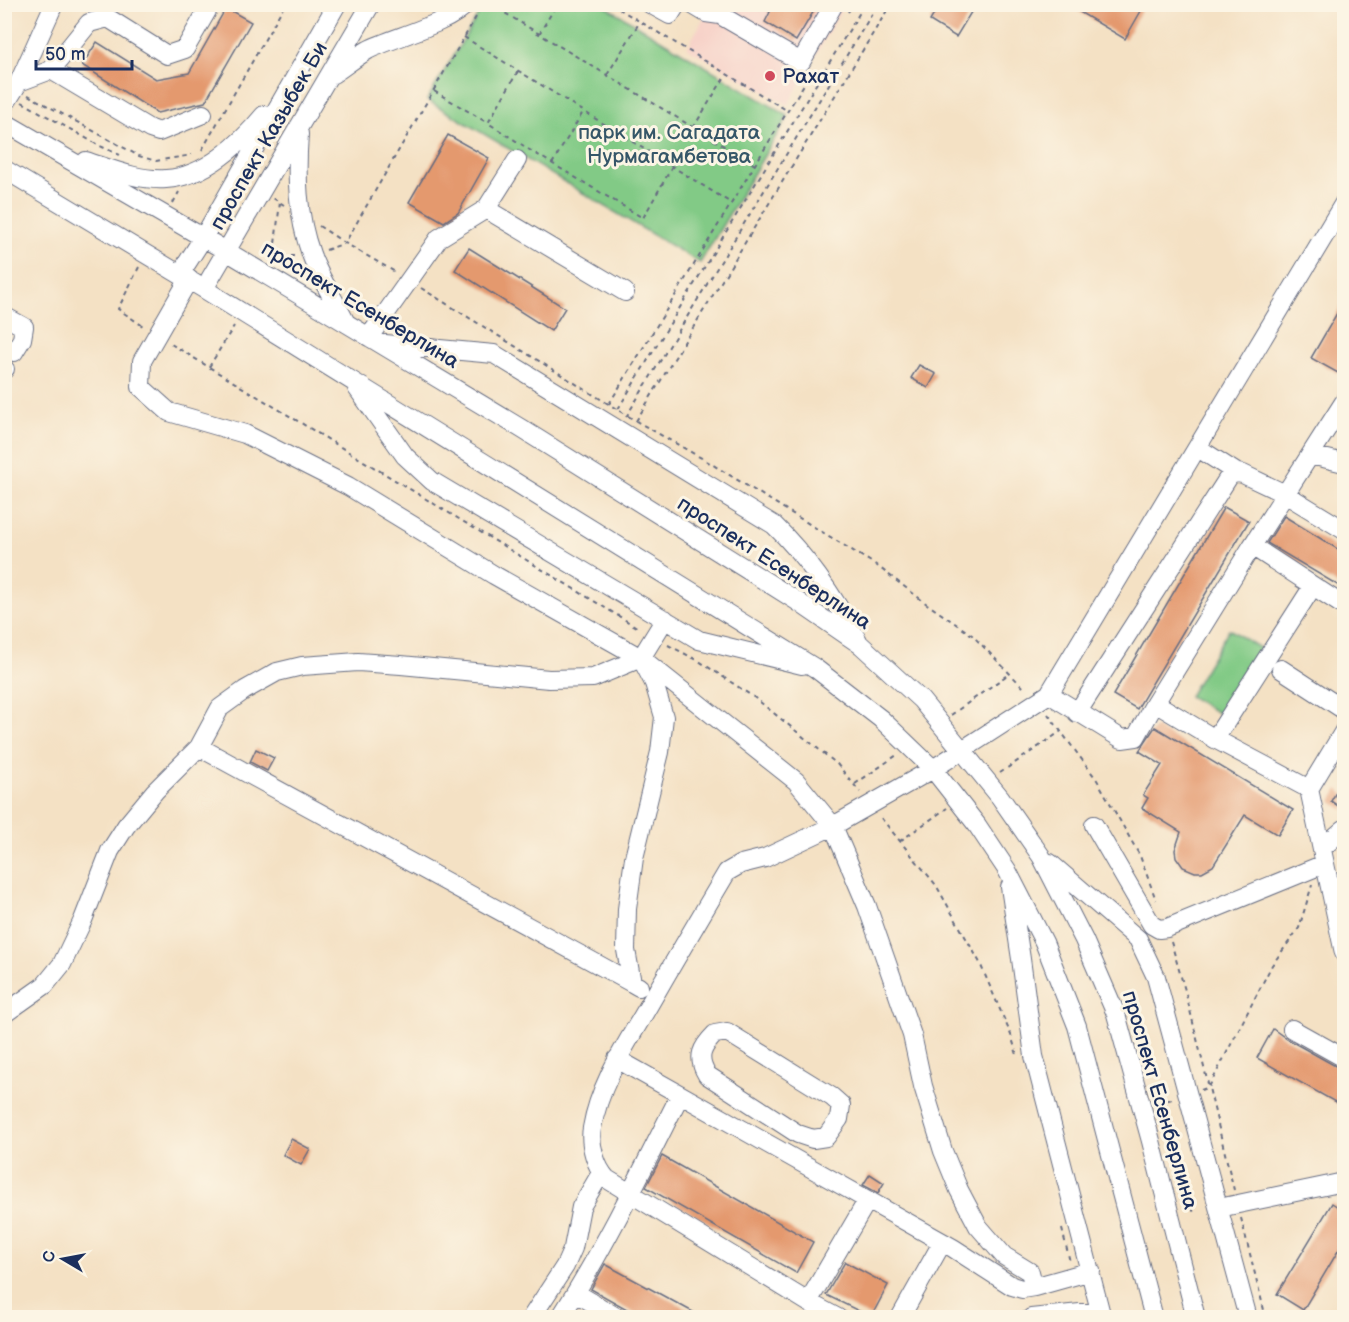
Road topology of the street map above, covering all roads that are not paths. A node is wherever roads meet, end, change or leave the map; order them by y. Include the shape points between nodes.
1 (54, 4) edge
2 (211, 4) edge
3 (337, 4) edge
4 (371, 4) edge
5 (650, 4) edge
6 (676, 4) edge
7 (691, 4) edge
8 (472, 9) edge
9 (840, 9) edge
10 (723, 10) edge
11 (51, 70) junction
12 (328, 78) junction
13 (294, 80) junction
14 (12, 93) edge
15 (203, 114) dead end
16 (4, 122) edge
17 (300, 127) junction
18 (55, 152) junction
19 (517, 160) dead end
20 (4, 169) edge
21 (1344, 203) edge
22 (486, 209) junction
23 (203, 238) junction
24 (228, 252) junction
25 (184, 276) junction
26 (204, 289) junction
27 (625, 292) dead end
28 (4, 316) edge
29 (346, 323) junction
30 (375, 340) junction
31 (4, 350) edge
32 (352, 382) junction
33 (1344, 402) edge
34 (1198, 448) junction
35 (1311, 455) junction
36 (1344, 463) edge
37 (1237, 473) junction
38 (1285, 494) junction
39 (1344, 530) edge
40 (1252, 546) junction
41 (1313, 586) junction
42 (1344, 606) edge
43 (664, 619) junction
44 (861, 645) junction
45 (641, 658) junction
46 (815, 668) junction
47 (1281, 669) dead end
48 (1049, 694) junction
49 (1155, 703) junction
50 (1344, 710) edge
51 (1077, 713) junction
52 (1344, 731) edge
53 (1215, 739) junction
54 (199, 747) junction
55 (962, 749) junction
56 (933, 769) junction
57 (1309, 789) junction
58 (1094, 825) dead end
59 (833, 826) junction
60 (1344, 829) edge
61 (1041, 856) junction
62 (1320, 860) junction
63 (1007, 870) junction
64 (1159, 929) junction
65 (1138, 939) junction
66 (1344, 953) edge
67 (632, 983) junction
68 (654, 996) junction
69 (4, 1014) edge
70 (1292, 1029) dead end
71 (1343, 1052) edge
72 (617, 1059) junction
73 (680, 1095) junction
74 (798, 1134) junction
75 (788, 1155) junction
76 (601, 1173) junction
77 (1344, 1182) edge
78 (630, 1195) junction
79 (867, 1201) junction
80 (1219, 1208) junction
81 (942, 1243) junction
82 (1082, 1273) junction
83 (1034, 1287) junction
84 (576, 1293) junction
85 (808, 1302) junction
86 (1101, 1314) edge
87 (531, 1317) edge
88 (560, 1317) edge
89 (618, 1317) edge
90 (838, 1317) edge
91 (900, 1317) edge
92 (1031, 1317) edge
93 (1154, 1317) edge
94 (1196, 1317) edge
95 (1248, 1317) edge

1 - 14 street
2 - 11 street via 185,50 168,55 108,18 89,23
3 - 13 street, проспект Казыбек Би
4 - 12 street, проспект Казыбек Би
5 - 6 street via 670,15
7 - 10 street via 706,13
8 - 12 street via 368,50
9 - 10 street via 801,62
11 - 14 street
11 - 15 street via 159,132
12 - 17 street, проспект Казыбек Би
13 - 18 street via 251,130 214,161 188,175 144,178
13 - 23 street, проспект Казыбек Би
16 - 18 street, проспект Есенберлина
17 - 24 street, проспект Казыбек Би
17 - 29 street via 299,213 311,255
18 - 23 street, проспект Есенберлина
19 - 22 street
20 - 25 street
21 - 34 street
22 - 27 street
22 - 30 street via 439,238
23 - 24 street, проспект Есенберлина
23 - 25 street, проспект Казыбек Би
24 - 26 street, проспект Казыбек Би
24 - 29 street, проспект Есенберлина
25 - 26 street
25 - 45 street, проспект Казыбек Би via 142,361 141,387 169,412 245,434 348,486
26 - 32 street
28 - 31 street via 24,327 14,352
29 - 30 street, проспект Есенберлина
30 - 44 street, проспект Есенберлина via 797,601
30 - 44 street via 494,354 774,525 797,547 838,604
32 - 43 street via 405,456 432,482
32 - 46 street
33 - 35 street
34 - 37 street
34 - 48 street
35 - 36 street
35 - 38 street
37 - 38 street
37 - 51 street via 1230,475
38 - 39 street
38 - 40 street
40 - 41 street
40 - 49 street
41 - 42 street
41 - 53 street
43 - 45 street
43 - 46 street via 699,640
44 - 55 street, проспект Есенберлина via 921,700
45 - 54 street via 593,678 549,679 358,662 302,666 277,672 220,708
45 - 59 street via 796,781
45 - 67 street via 664,717 627,909 626,950
46 - 56 street via 881,719
47 - 50 street
48 - 51 street
48 - 55 street
49 - 51 street via 1136,737 1129,740
49 - 53 street
52 - 57 street
53 - 57 street
54 - 67 street
54 - 69 street via 155,791 110,851 62,964 45,985
55 - 56 street
55 - 61 street, проспект Есенберлина
56 - 59 street
56 - 63 street
57 - 62 street
58 - 64 street via 1152,925
59 - 68 street via 726,872
59 - 83 street via 867,906 912,1035 923,1086 958,1190 978,1226 1004,1256 1030,1272
60 - 62 street
61 - 65 street
61 - 94 street, проспект Есенберлина via 1116,1014
62 - 64 street
62 - 66 street
63 - 82 street via 1034,1056
63 - 93 street via 1044,942 1077,1026
64 - 65 street
65 - 80 street via 1156,977
67 - 68 street
68 - 72 street
70 - 71 street
72 - 73 street
72 - 76 street via 599,1098 591,1131
73 - 75 street
73 - 78 street
74 - 74 street via 707,1075 701,1065 703,1046 715,1034 728,1032 841,1105 839,1119 826,1137 813,1139
74 - 75 street
75 - 79 street
76 - 78 street
76 - 87 street via 581,1207 573,1248 565,1266
77 - 80 street
78 - 84 street
78 - 85 street
79 - 81 street
79 - 85 street
80 - 95 street
81 - 83 street via 1012,1286
81 - 91 street
82 - 83 street
82 - 86 street
84 - 88 street
84 - 89 street
85 - 90 street
86 - 92 street

